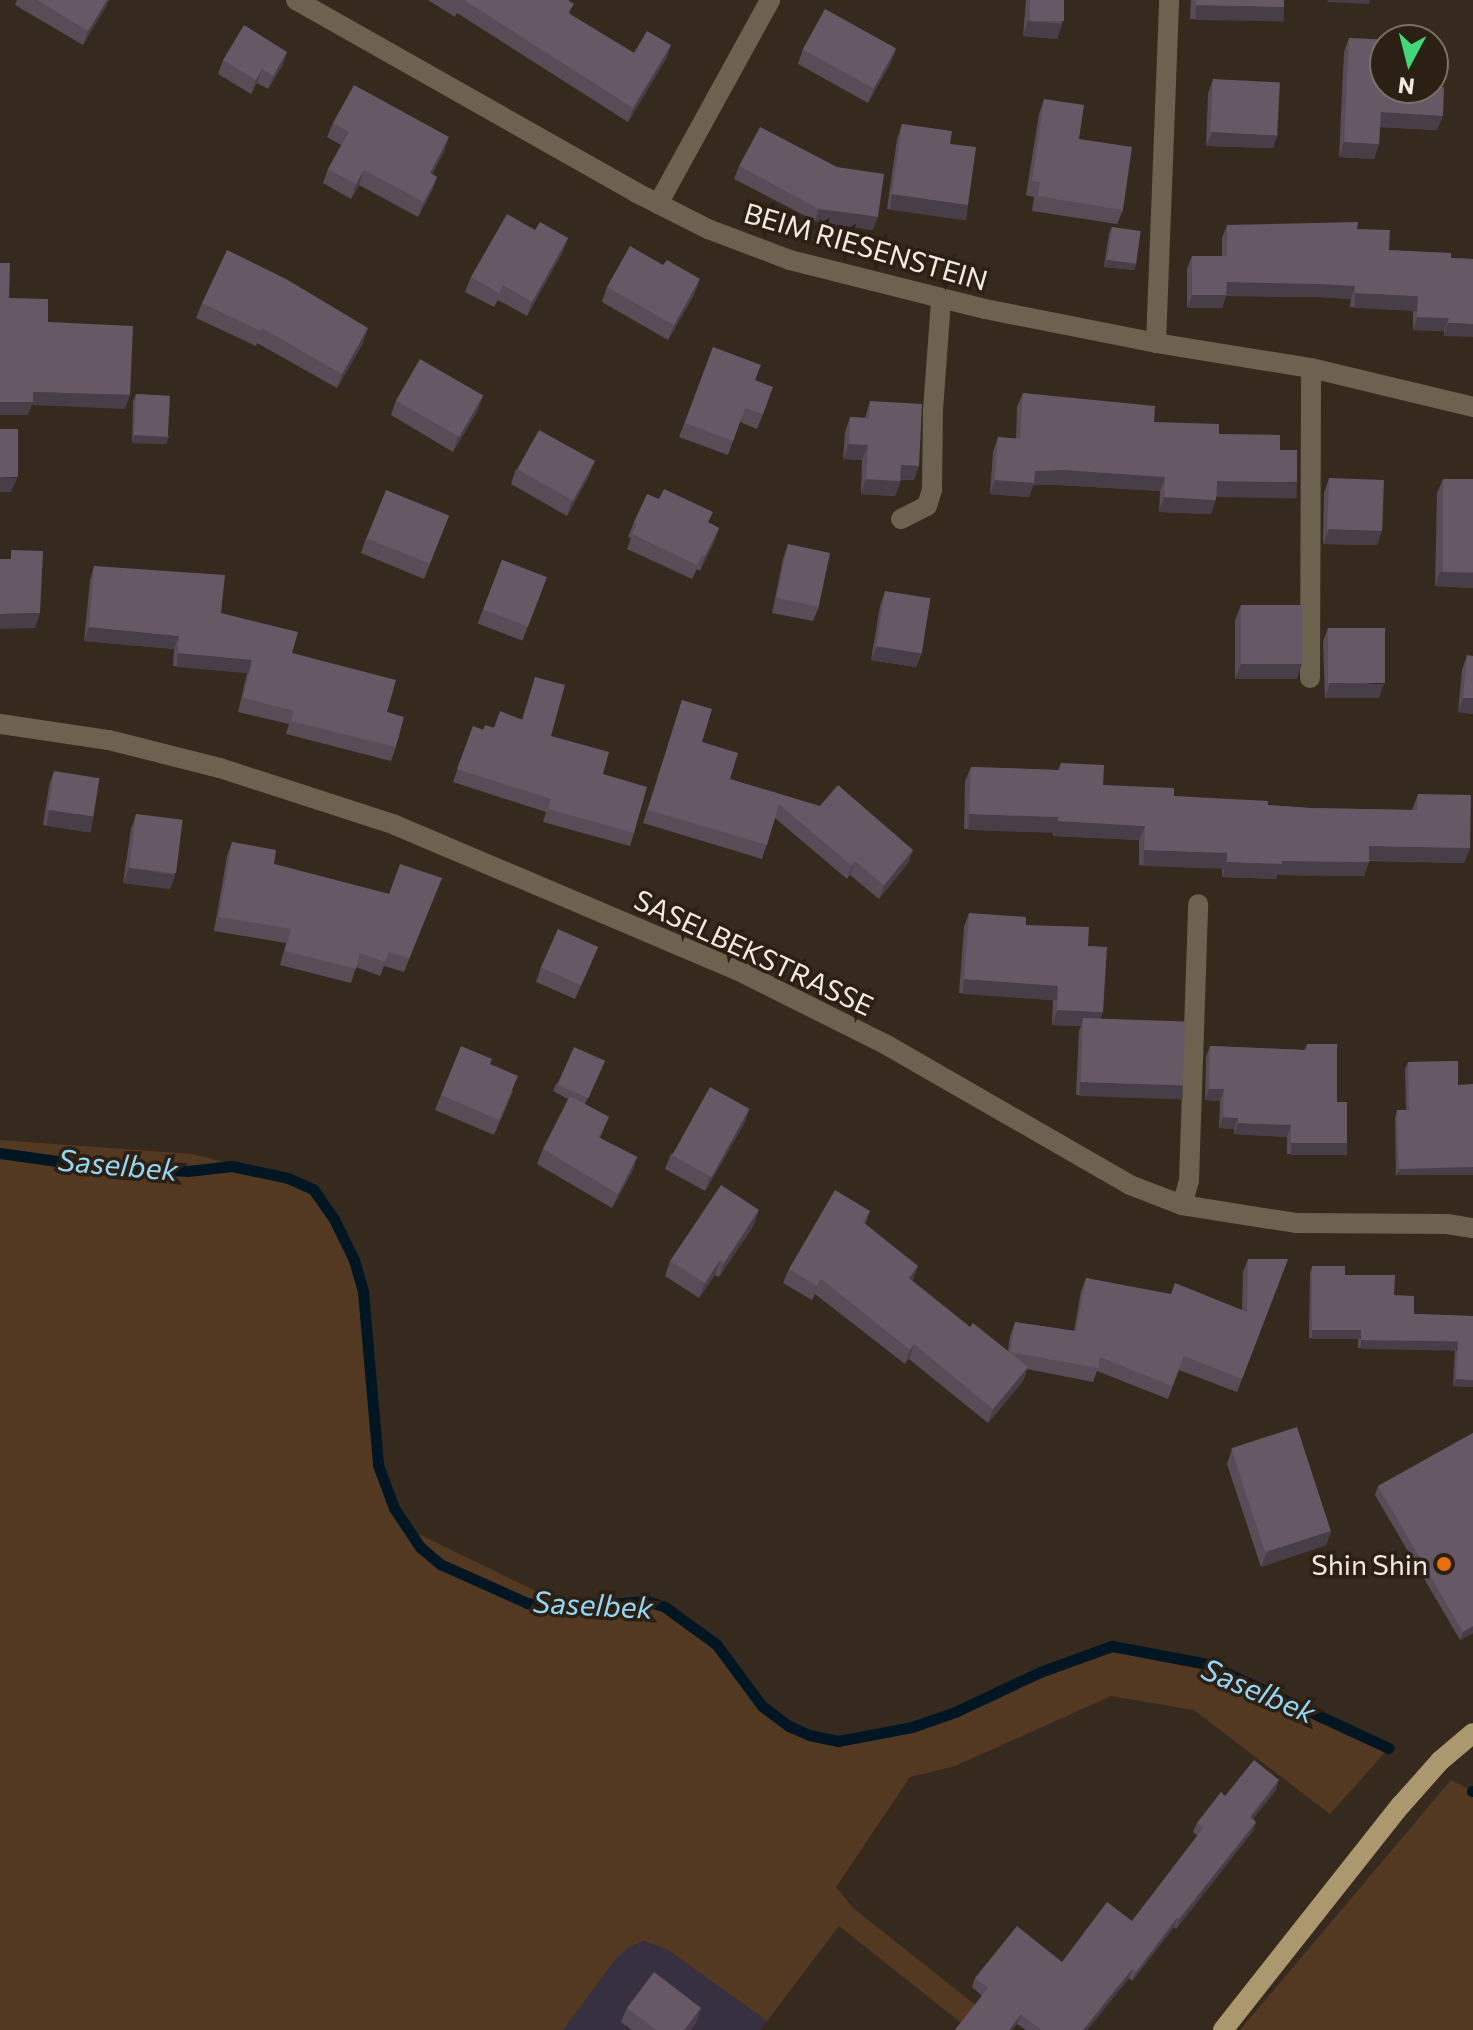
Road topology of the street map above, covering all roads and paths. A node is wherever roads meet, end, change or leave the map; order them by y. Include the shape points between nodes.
1 (296, 0) edge
2 (770, 0) edge
3 (1169, 0) edge
4 (658, 204) junction
5 (941, 300) junction
6 (1156, 343) junction
7 (1311, 368) junction
8 (1473, 407) edge
9 (901, 519) dead end
10 (1310, 678) dead end
11 (0, 724) edge
12 (1198, 904) dead end
13 (1182, 1205) junction
14 (1473, 1228) edge
15 (1473, 1733) edge
16 (1223, 2030) edge

1 - 4 street, BEIM RIESENSTEIN
2 - 4 street
3 - 6 street
4 - 5 street, BEIM RIESENSTEIN via 790,260
5 - 6 street, BEIM RIESENSTEIN
5 - 9 street via 932,490 927,506
6 - 7 street, BEIM RIESENSTEIN
7 - 8 street, BEIM RIESENSTEIN
7 - 10 street
11 - 13 street, SASELBEKSTRASSE via 109,740 220,768 395,825 737,970 885,1044 1130,1185
12 - 13 street via 1189,1181
13 - 14 street, SASELBEKSTRASSE via 1296,1223
15 - 16 main road via 1440,1761

